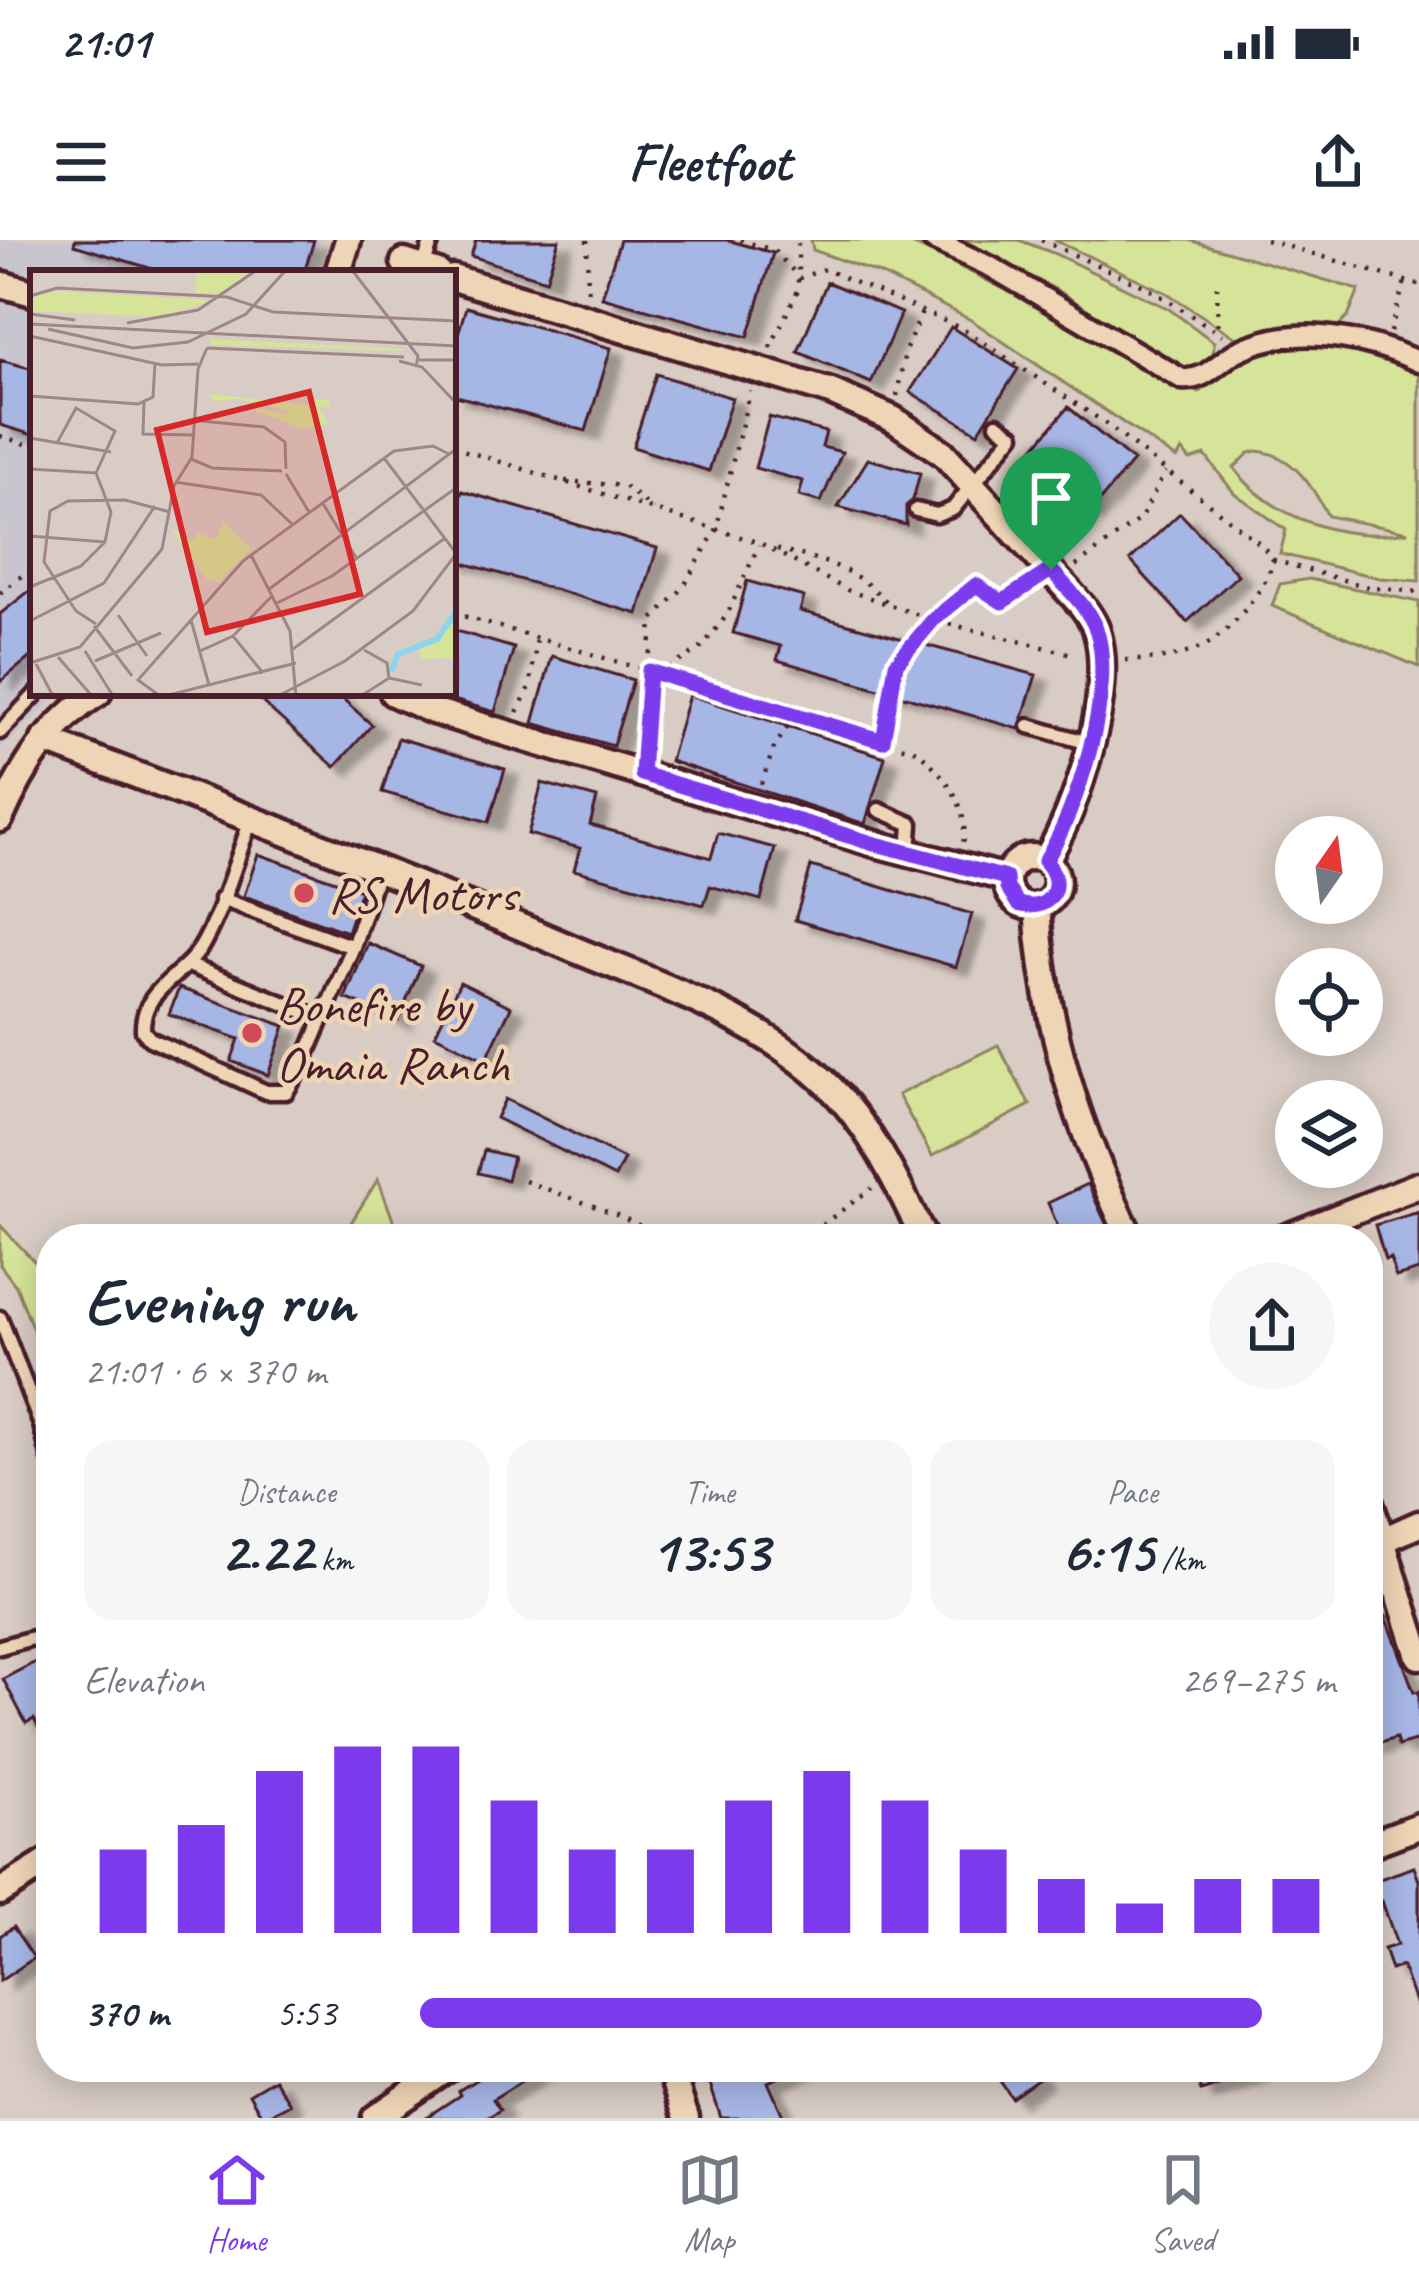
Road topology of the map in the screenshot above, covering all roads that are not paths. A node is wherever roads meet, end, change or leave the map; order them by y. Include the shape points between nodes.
1 (348, 240) edge
2 (432, 240) edge
3 (933, 240) edge
4 (422, 268) edge
5 (339, 270) edge
6 (456, 279) edge
7 (0, 284) edge
8 (30, 292) edge
9 (1419, 362) edge
10 (997, 424) dead end
11 (1013, 435) junction
12 (1028, 445) dead end
13 (973, 485) junction
14 (916, 510) dead end
15 (34, 696) edge
16 (95, 696) edge
17 (400, 696) edge
18 (1029, 727) dead end
19 (0, 732) edge
20 (44, 740) junction
21 (1089, 743) junction
22 (6, 791) edge
23 (879, 810) dead end
24 (252, 819) junction
25 (0, 820) edge
26 (909, 854) junction
27 (1045, 861) junction
28 (380, 868) junction
29 (1006, 878) junction
30 (221, 899) junction
31 (1037, 907) junction
32 (353, 947) junction
33 (188, 964) junction
34 (323, 1019) junction
35 (1419, 1185) edge
36 (917, 1224) edge
37 (1124, 1224) edge
38 (1322, 1224) edge
39 (0, 1318) edge
40 (36, 1411) edge
41 (1419, 1524) edge
42 (1383, 1540) edge
43 (1383, 1564) edge
44 (36, 1637) edge
45 (0, 1647) edge
46 (1419, 1656) edge
47 (1419, 1826) edge
48 (1383, 1840) edge
49 (36, 1869) edge
50 (0, 1892) edge
51 (428, 2082) edge
52 (674, 2082) edge
53 (375, 2118) edge
54 (686, 2118) edge

1 - 5 street
2 - 4 lane
3 - 9 street via 1182,379 1205,376 1239,350 1310,335
6 - 13 street via 831,392 893,419
7 - 8 street
10 - 11 lane
11 - 12 lane
11 - 13 lane
13 - 14 lane via 946,514
13 - 21 street via 1097,632 1102,686
15 - 19 lane
16 - 20 street
17 - 26 street
18 - 21 lane
20 - 22 street
20 - 24 street
21 - 27 street via 1071,816
22 - 25 street
23 - 26 lane via 911,824
24 - 28 street
24 - 30 lane
26 - 29 street
27 - 29 street via 1026,858
27 - 31 street via 1057,886
28 - 32 lane
28 - 36 street via 769,1038 855,1115
29 - 31 street via 1018,904
30 - 32 lane
30 - 33 lane
31 - 37 street via 1044,987 1081,1129
32 - 34 lane
33 - 34 lane
33 - 34 lane via 160,986 143,1031 266,1092 286,1092
35 - 38 street
39 - 40 lane
41 - 42 street
43 - 46 street
44 - 45 lane
47 - 48 street
49 - 50 street
51 - 53 street
52 - 54 street

